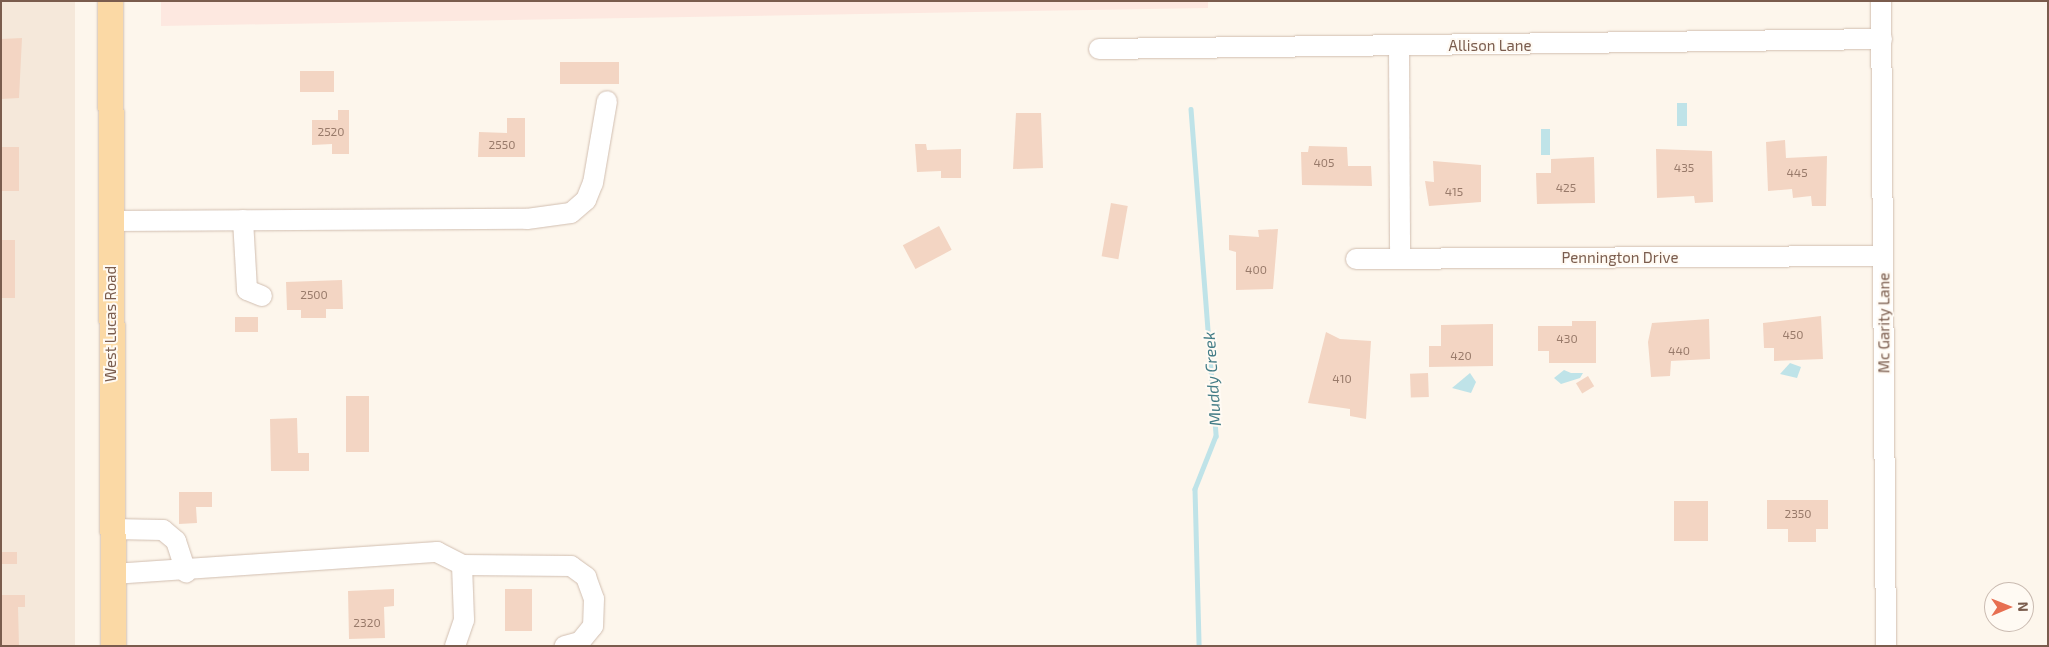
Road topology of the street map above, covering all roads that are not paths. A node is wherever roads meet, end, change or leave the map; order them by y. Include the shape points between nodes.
1 (110, 1) edge
2 (1881, 1) edge
3 (1882, 39) junction
4 (1398, 47) junction
5 (1099, 49) dead end
6 (607, 101) dead end
7 (243, 220) junction
8 (111, 221) junction
9 (1883, 256) junction
10 (1356, 259) dead end
11 (1400, 259) junction
12 (262, 296) dead end
13 (112, 529) junction
14 (462, 565) junction
15 (186, 572) junction
16 (113, 574) junction
17 (113, 646) edge
18 (455, 646) edge
19 (565, 646) edge
20 (1886, 646) edge

1 - 8 main road, West Lucas Road
2 - 3 street, Mc Garity Lane
3 - 4 street, Allison Lane
3 - 9 street, Mc Garity Lane
4 - 5 street, Allison Lane
4 - 11 street
6 - 7 street via 593,183 586,200 571,213 527,219
7 - 8 street
7 - 12 street via 247,290
8 - 13 main road, West Lucas Road
9 - 11 street, Pennington Drive
9 - 20 street, Mc Garity Lane
10 - 11 street, Pennington Drive
13 - 15 street via 163,530 176,542
13 - 16 main road, West Lucas Road
14 - 15 street via 437,552
14 - 18 street via 464,620
14 - 19 street via 571,566 586,577 594,599 593,626 580,642
15 - 16 street
16 - 17 main road, West Lucas Road

